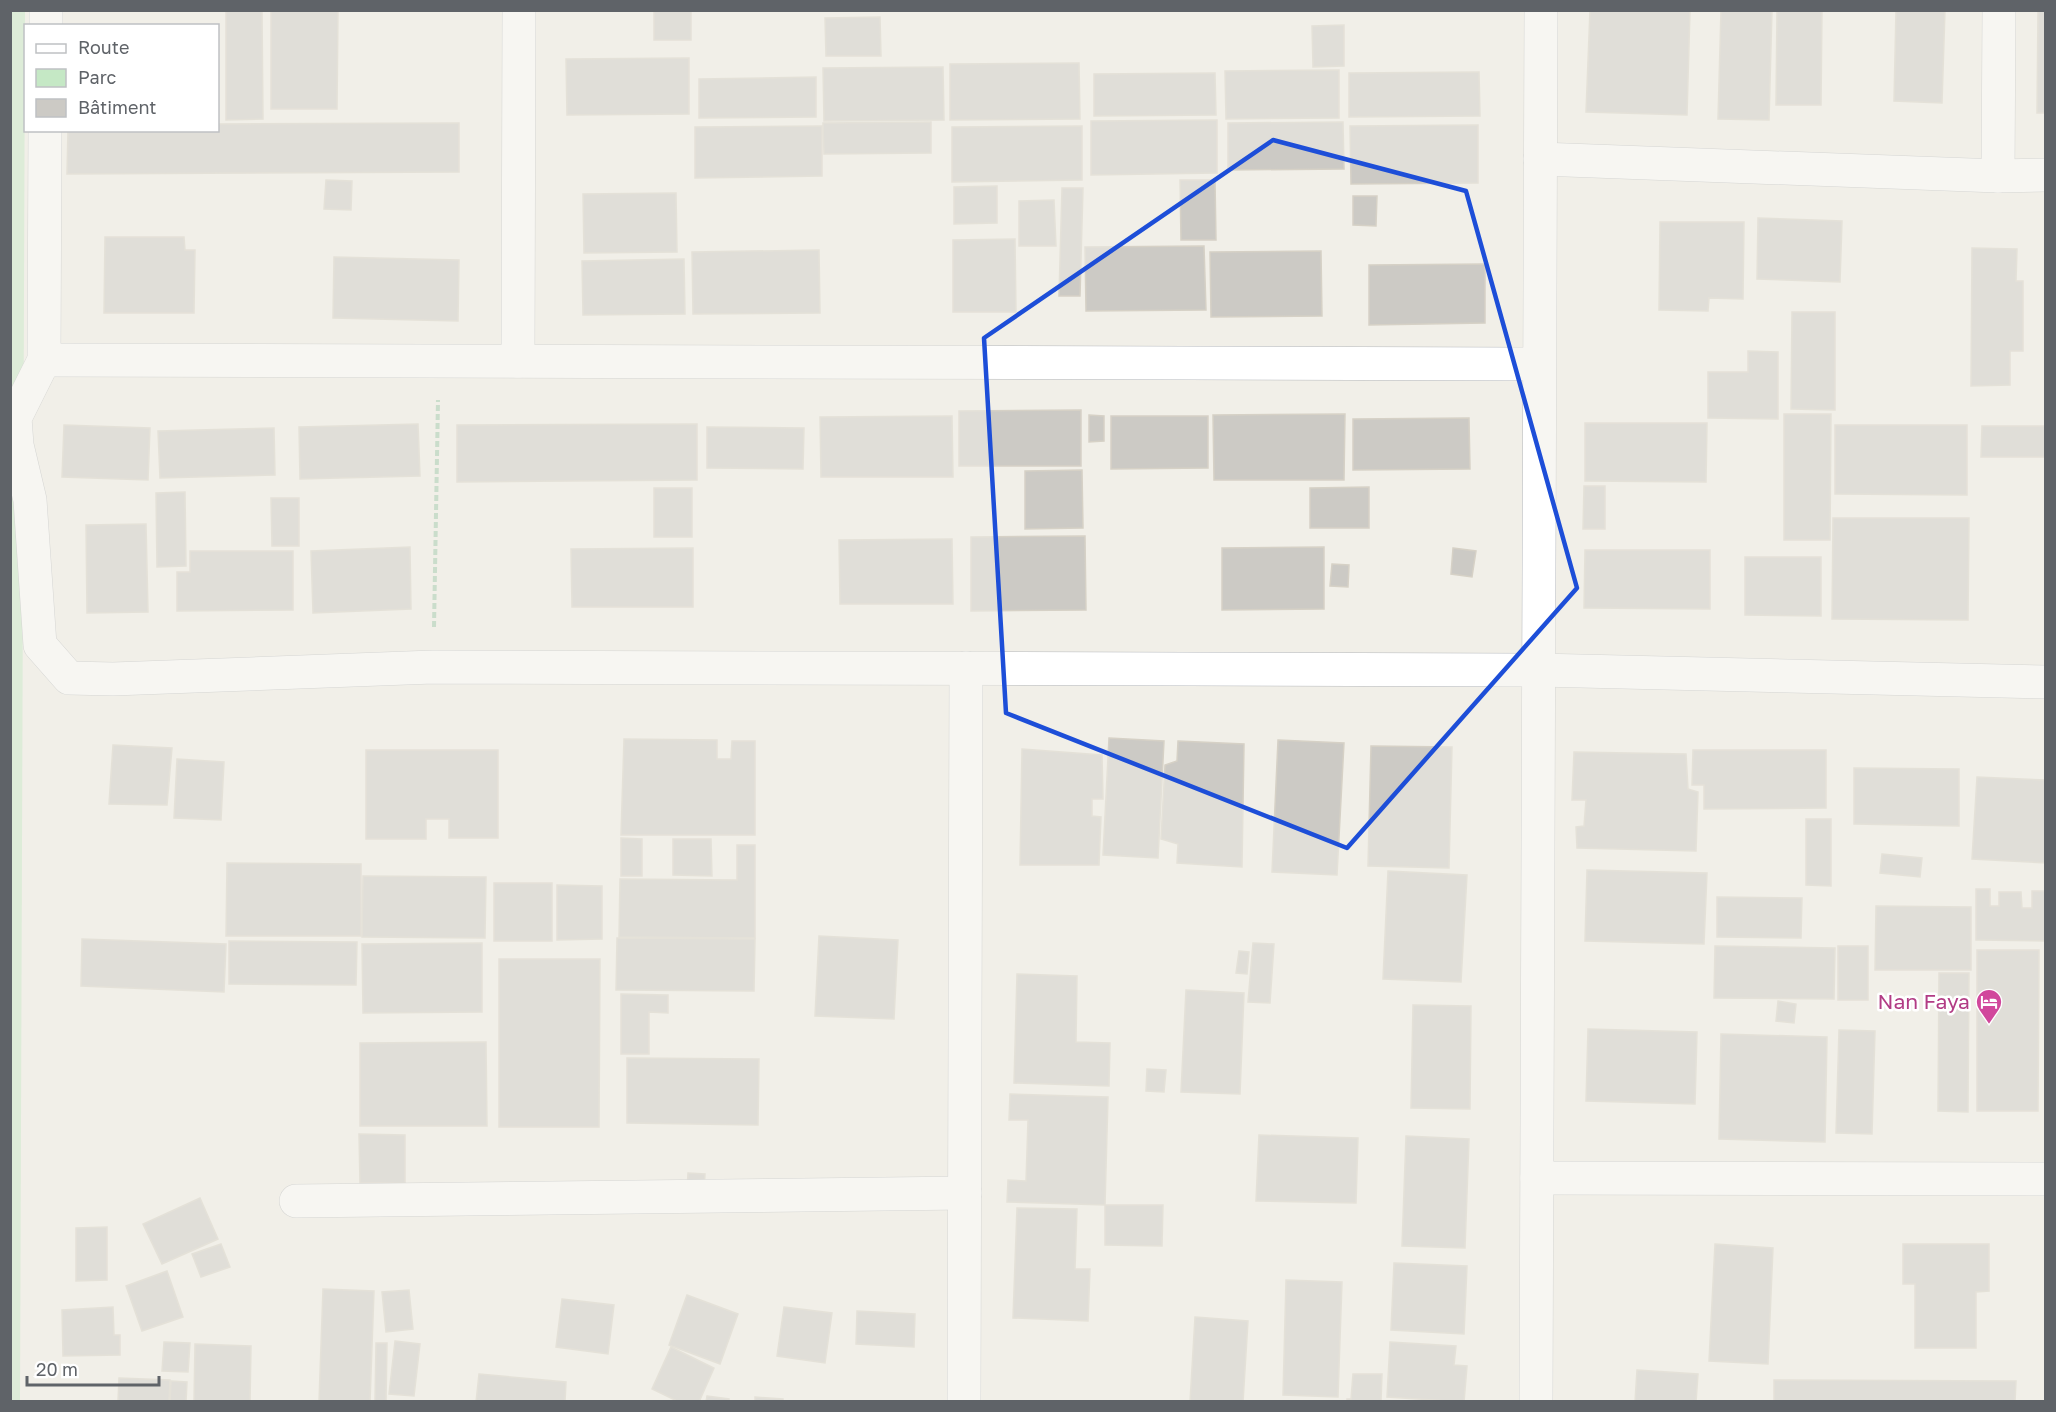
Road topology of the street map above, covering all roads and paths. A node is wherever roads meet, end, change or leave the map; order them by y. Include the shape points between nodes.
1 (519, 10) edge
2 (1541, 10) edge
3 (1999, 10) edge
4 (45, 132) edge
5 (1540, 159) junction
6 (1998, 176) junction
7 (2046, 176) edge
8 (44, 360) junction
9 (439, 361) junction
10 (518, 361) junction
11 (1539, 364) junction
12 (433, 667) junction
13 (966, 668) junction
14 (1538, 670) junction
15 (2046, 682) edge
16 (1537, 1178) junction
17 (2046, 1179) edge
18 (965, 1193) junction
19 (296, 1201) dead end
20 (964, 1401) edge
21 (1536, 1401) edge

1 - 10 street
2 - 5 street
3 - 6 street
4 - 8 street
5 - 6 street
5 - 11 street
6 - 7 street
8 - 9 street
8 - 12 street via 15,418 17,445 30,500 40,645 69,678
9 - 10 street
9 - 12 path
10 - 11 street
11 - 14 street
12 - 13 street
13 - 14 street
13 - 18 street
14 - 15 street
14 - 16 street
16 - 17 street
16 - 21 street
18 - 19 street
18 - 20 street

